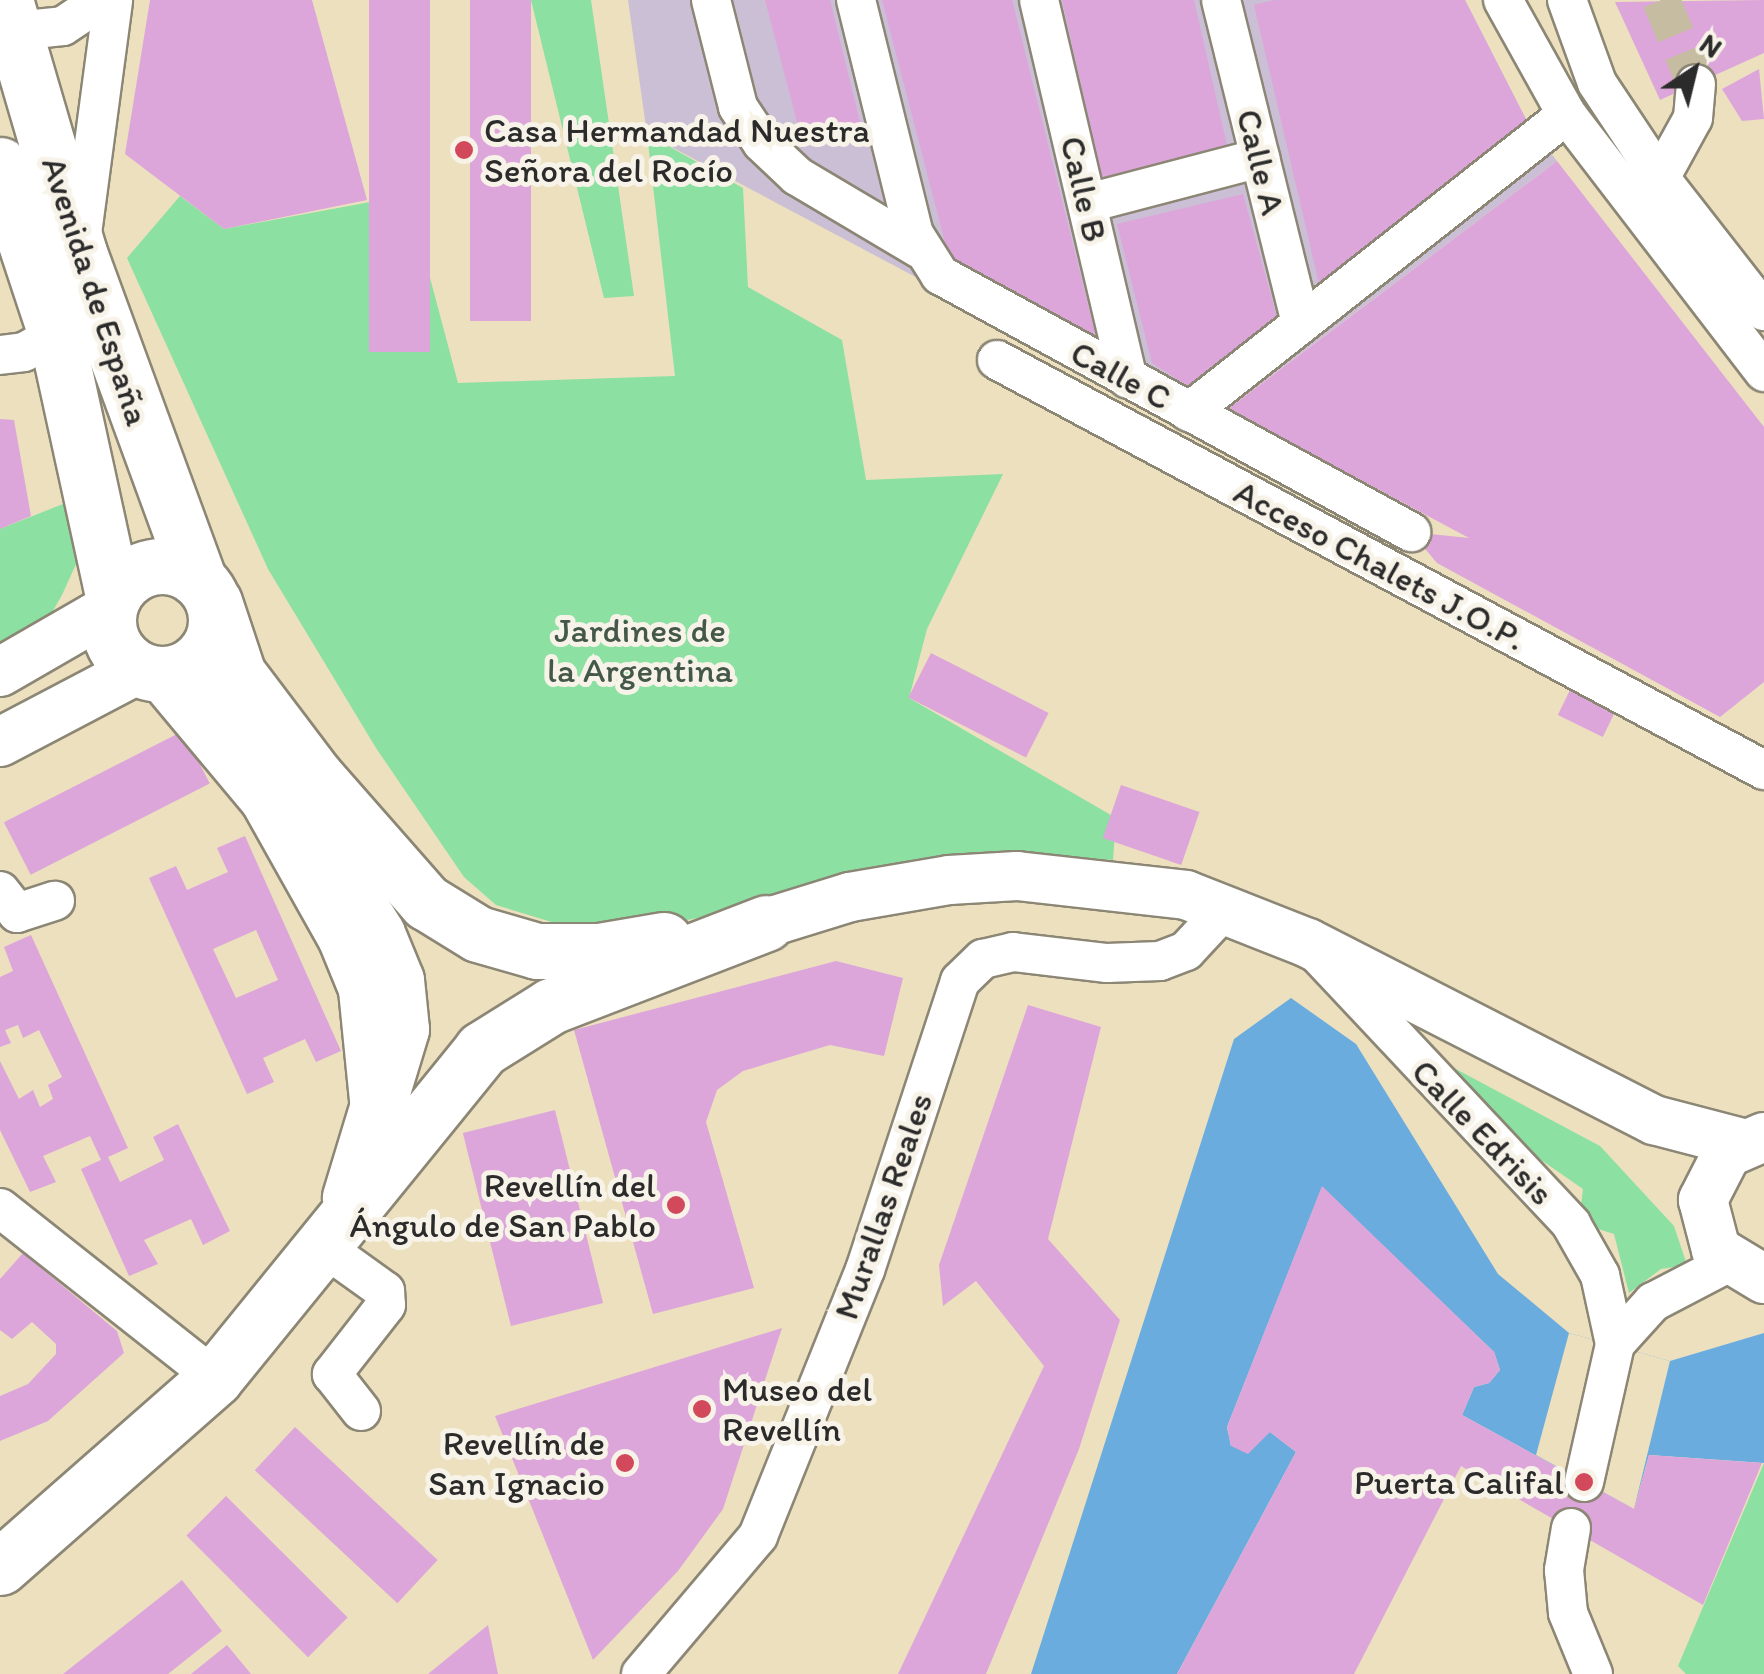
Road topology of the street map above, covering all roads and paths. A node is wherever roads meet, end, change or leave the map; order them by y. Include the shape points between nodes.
1 (102, 0) edge
2 (113, 0) edge
3 (711, 0) edge
4 (856, 0) edge
5 (1039, 0) edge
6 (1220, 0) edge
7 (1503, 0) edge
8 (1567, 0) edge
9 (20, 21) edge
10 (104, 84) junction
11 (1696, 84) tunnel mouth
12 (1567, 116) junction
13 (1260, 158) junction
14 (0, 165) edge
15 (1660, 178) junction
16 (1088, 203) junction
17 (920, 249) junction
18 (79, 254) junction
19 (1764, 312) edge
20 (1301, 323) junction
21 (56, 334) junction
22 (0, 354) edge
23 (997, 360) dead end
24 (1764, 372) edge
25 (1128, 379) junction
26 (1189, 412) junction
27 (170, 505) junction
28 (1411, 532) dead end
29 (206, 590) junction
30 (111, 603) junction
31 (160, 670) junction
32 (0, 672) edge
33 (0, 742) edge
34 (1764, 770) edge
35 (385, 857) junction
36 (0, 890) edge
37 (54, 901) dead end
38 (1225, 909) junction
39 (766, 923) junction
40 (1308, 943) junction
41 (1753, 1140) edge
42 (0, 1208) edge
43 (332, 1241) junction
44 (1755, 1275) edge
45 (1615, 1344) junction
46 (215, 1378) junction
47 (360, 1411) dead end
48 (1584, 1482) dead end
49 (1571, 1528) dead end
50 (0, 1566) edge
51 (641, 1674) edge
52 (1592, 1674) edge

1 - 9 street via 83,16
2 - 10 street
3 - 17 street, Calle C via 738,107 762,142 797,176
4 - 17 street
5 - 16 street, Calle B
6 - 13 street, Calle A
7 - 12 street
8 - 15 street via 1597,83
9 - 10 street via 76,53
9 - 18 highway, Avenida de España
10 - 18 street
11 - 15 street via 1693,118
12 - 20 street, Calle C
12 - 24 street
13 - 16 street
13 - 20 street, Calle A
14 - 21 highway, Avenida de España
15 - 19 street
16 - 25 street, Calle B
17 - 25 street, Calle C via 954,284
18 - 27 highway, Avenida de España
20 - 26 street, Calle C
21 - 22 street via 24,352
21 - 30 highway, Avenida de España
23 - 34 street, Acceso Chalets J.O.P.
25 - 26 street, Calle C
26 - 28 street
27 - 29 highway, Avenida de España
27 - 35 highway via 204,532
29 - 30 highway via 158,566 132,575
29 - 31 highway via 211,646
29 - 35 highway, Avenida de España via 238,674
30 - 31 highway via 117,650
30 - 32 main road
31 - 33 main road
31 - 43 highway via 288,792 377,934 396,980 401,1029
35 - 39 highway via 451,919 537,951 598,951
36 - 37 street via 17,913
38 - 39 main road via 1186,896 1016,876 850,897
38 - 40 main road
38 - 51 street, Murallas Reales via 1186,951 1160,961 1107,963 1013,952 983,960 960,981 865,1270 758,1536
39 - 43 highway via 552,1006 482,1049
40 - 41 main road via 1654,1120
40 - 45 street, Calle Edrisis via 1444,1096 1572,1224 1600,1275
41 - 44 main road via 1716,1166 1703,1200 1708,1234
42 - 46 street
43 - 46 highway
43 - 47 street via 386,1292 386,1305 332,1374
44 - 45 street, Calle Edrisis via 1653,1302
45 - 48 street, Calle Edrisis
46 - 50 highway
49 - 52 street via 1564,1570 1568,1613

